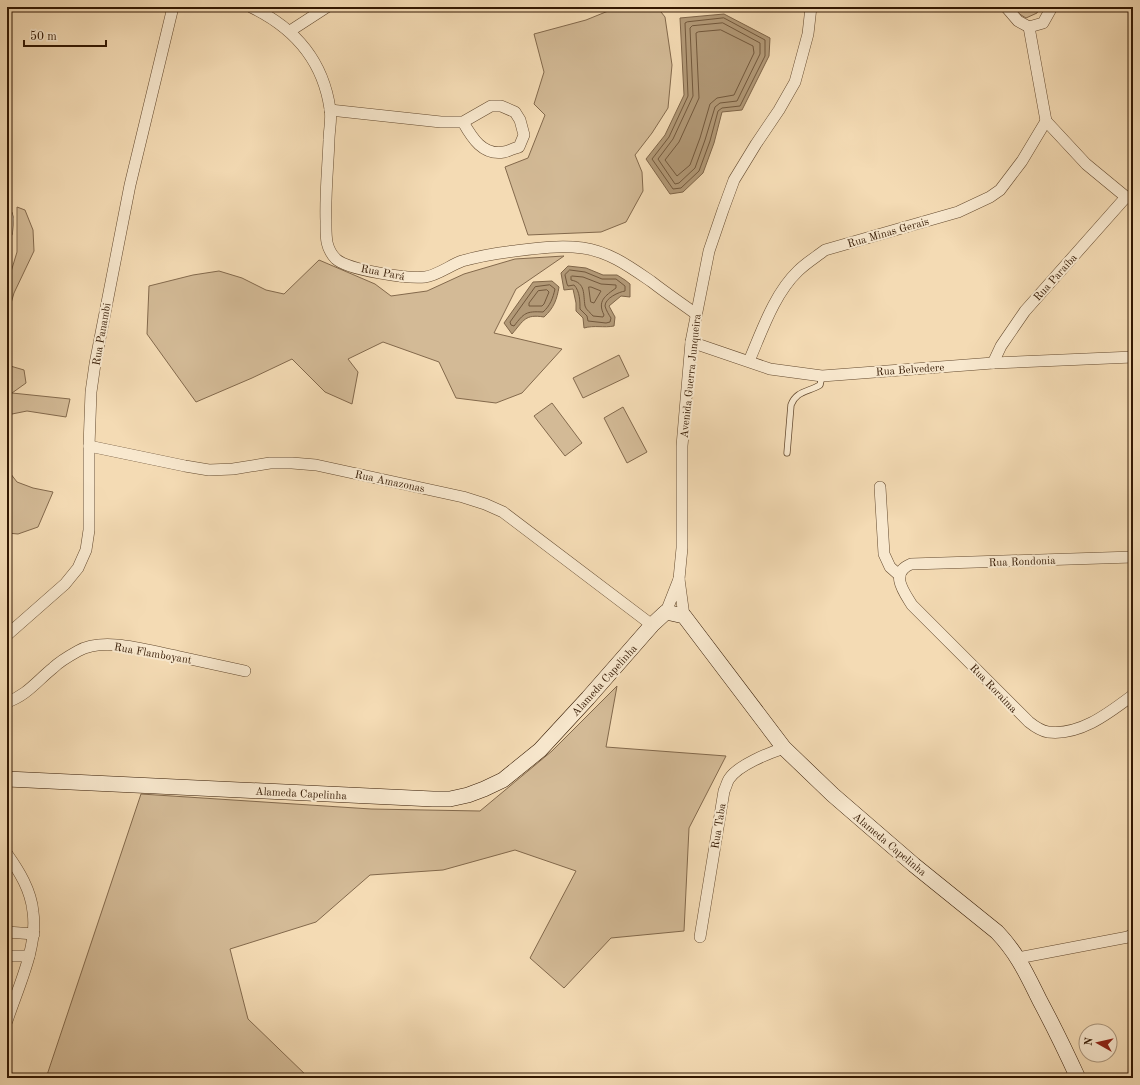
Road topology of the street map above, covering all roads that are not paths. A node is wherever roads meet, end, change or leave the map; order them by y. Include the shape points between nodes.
1 (172, 7) edge
2 (251, 7) edge
3 (327, 7) edge
4 (812, 7) edge
5 (1006, 7) edge
6 (1052, 7) edge
7 (1029, 26) junction
8 (290, 31) junction
9 (330, 110) junction
10 (1046, 121) junction
11 (463, 122) junction
12 (1130, 198) edge
13 (7, 215) edge
14 (7, 232) edge
15 (696, 314) junction
16 (692, 342) junction
17 (1133, 357) edge
18 (749, 361) junction
19 (993, 363) junction
20 (822, 376) junction
21 (89, 446) junction
22 (787, 453) dead end
23 (880, 487) dead end
24 (1133, 557) edge
25 (899, 575) junction
26 (679, 579) junction
27 (666, 612) junction
28 (684, 616) junction
29 (652, 625) junction
30 (7, 636) edge
31 (245, 671) dead end
32 (1133, 695) edge
33 (7, 702) edge
34 (784, 748) junction
35 (7, 779) edge
36 (7, 854) edge
37 (7, 932) edge
38 (34, 934) junction
39 (1133, 934) edge
40 (700, 937) dead end
41 (7, 956) edge
42 (29, 956) junction
43 (1018, 958) junction
44 (7, 1021) edge
45 (1078, 1078) edge

1 - 21 street, Rua Panambi via 130,185 100,335 91,392
2 - 8 street, Rua Pará via 267,14
3 - 8 street
4 - 15 street, Avenida Guerra Junqueira via 808,34 794,82 734,180 709,251
5 - 7 street via 1018,21
6 - 7 street via 1042,23
7 - 10 street
8 - 9 street, Rua Pará via 315,62
9 - 11 street
9 - 15 street, Rua Pará via 326,243 337,260 346,265 379,272 407,277 427,277 460,262 488,255 548,247 582,248 604,252 614,257
10 - 12 street via 1086,164
10 - 18 street, Rua Minas Gerais via 1022,161 1000,190 990,197 958,212 825,250 809,261 783,290
11 - 11 street via 491,106 501,106 516,112 524,135 519,147 504,152 489,152 470,134
12 - 19 street, Rua Paraíba via 1025,311 1001,346
13 - 14 street
15 - 16 street, Avenida Guerra Junqueira
16 - 18 street, Rua Belvedere
16 - 26 street, Avenida Guerra Junqueira via 682,446 682,548
17 - 19 street, Rua Belvedere
18 - 20 street, Rua Belvedere via 770,369
19 - 20 street, Rua Belvedere
20 - 22 lane via 820,385 793,399
21 - 29 street, Rua Amazonas via 209,470 270,463 316,465 463,497 503,512
21 - 30 street, Rua Panambi via 89,530 86,550 78,568 66,584
23 - 25 street via 884,554 890,567
24 - 25 street, Rua Rondonia via 911,564
25 - 32 street, Rua Roraima via 900,584 912,606 1029,722 1046,732 1064,732 1082,727 1097,720
26 - 27 street, Avenida Guerra Junqueira
26 - 28 street, Avenida Guerra Junqueira
27 - 28 street
27 - 29 street, Alameda Capelinha
28 - 34 street, Alameda Capelinha
29 - 35 street, Alameda Capelinha via 540,750 503,780 468,795 433,799
31 - 33 street, Rua Flamboyant via 124,645 89,646 53,667 29,690
34 - 40 street, Rua Taba via 765,754 740,769 730,778 724,791
34 - 43 street, Alameda Capelinha via 833,795 914,865 997,932
36 - 38 street via 28,892 33,911
37 - 38 street
38 - 42 street
39 - 43 street
41 - 42 street
42 - 44 street
43 - 45 street, Alameda Capelinha

